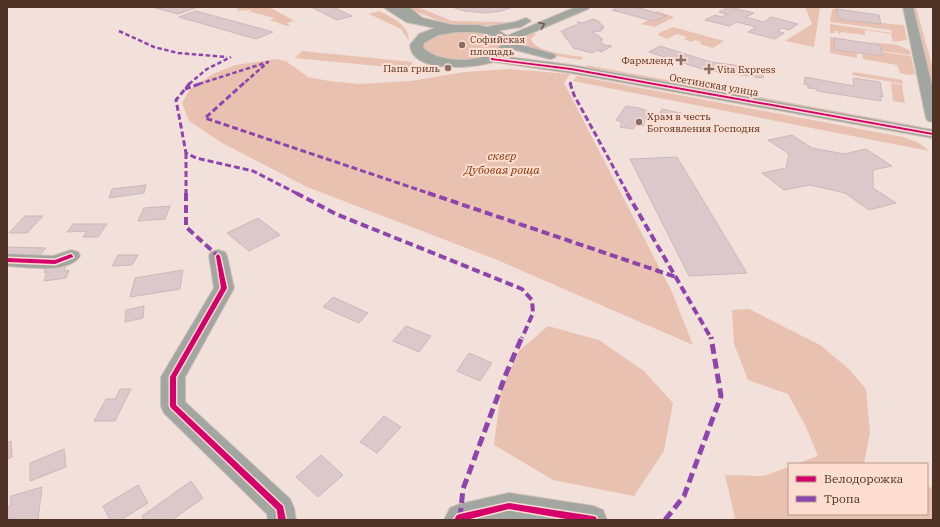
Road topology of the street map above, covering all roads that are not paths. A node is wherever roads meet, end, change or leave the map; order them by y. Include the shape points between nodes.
1 (389, 7) edge
2 (403, 7) edge
3 (561, 7) edge
4 (585, 7) edge
5 (908, 7) edge
6 (410, 19) junction
7 (422, 22) junction
8 (457, 28) junction
9 (484, 30) junction
10 (420, 38) junction
11 (507, 42) junction
12 (492, 60) junction
13 (571, 69) junction
14 (933, 118) edge
15 (933, 126) edge
16 (933, 134) edge
17 (71, 256) dead end
18 (218, 256) dead end
19 (7, 260) edge
20 (282, 520) edge
21 (458, 520) edge
22 (593, 520) edge

1 - 6 street
2 - 7 street
3 - 9 street via 517,24
11 -> 4 street
5 - 14 street
6 - 7 street
6 - 10 street
7 - 8 street
8 - 9 street
8 - 10 street via 435,31
9 - 11 street via 493,32
10 - 12 street via 416,45 418,51 440,62 470,63
11 - 12 street via 507,50
11 - 13 street, Осетинская улица
11 - 15 street, Осетинская улица via 538,54
12 - 13 street, Осетинская улица
13 - 16 street, Осетинская улица
17 - 19 street via 55,262
18 - 20 street via 224,288 173,377 173,406 280,508
21 - 22 street via 509,506

